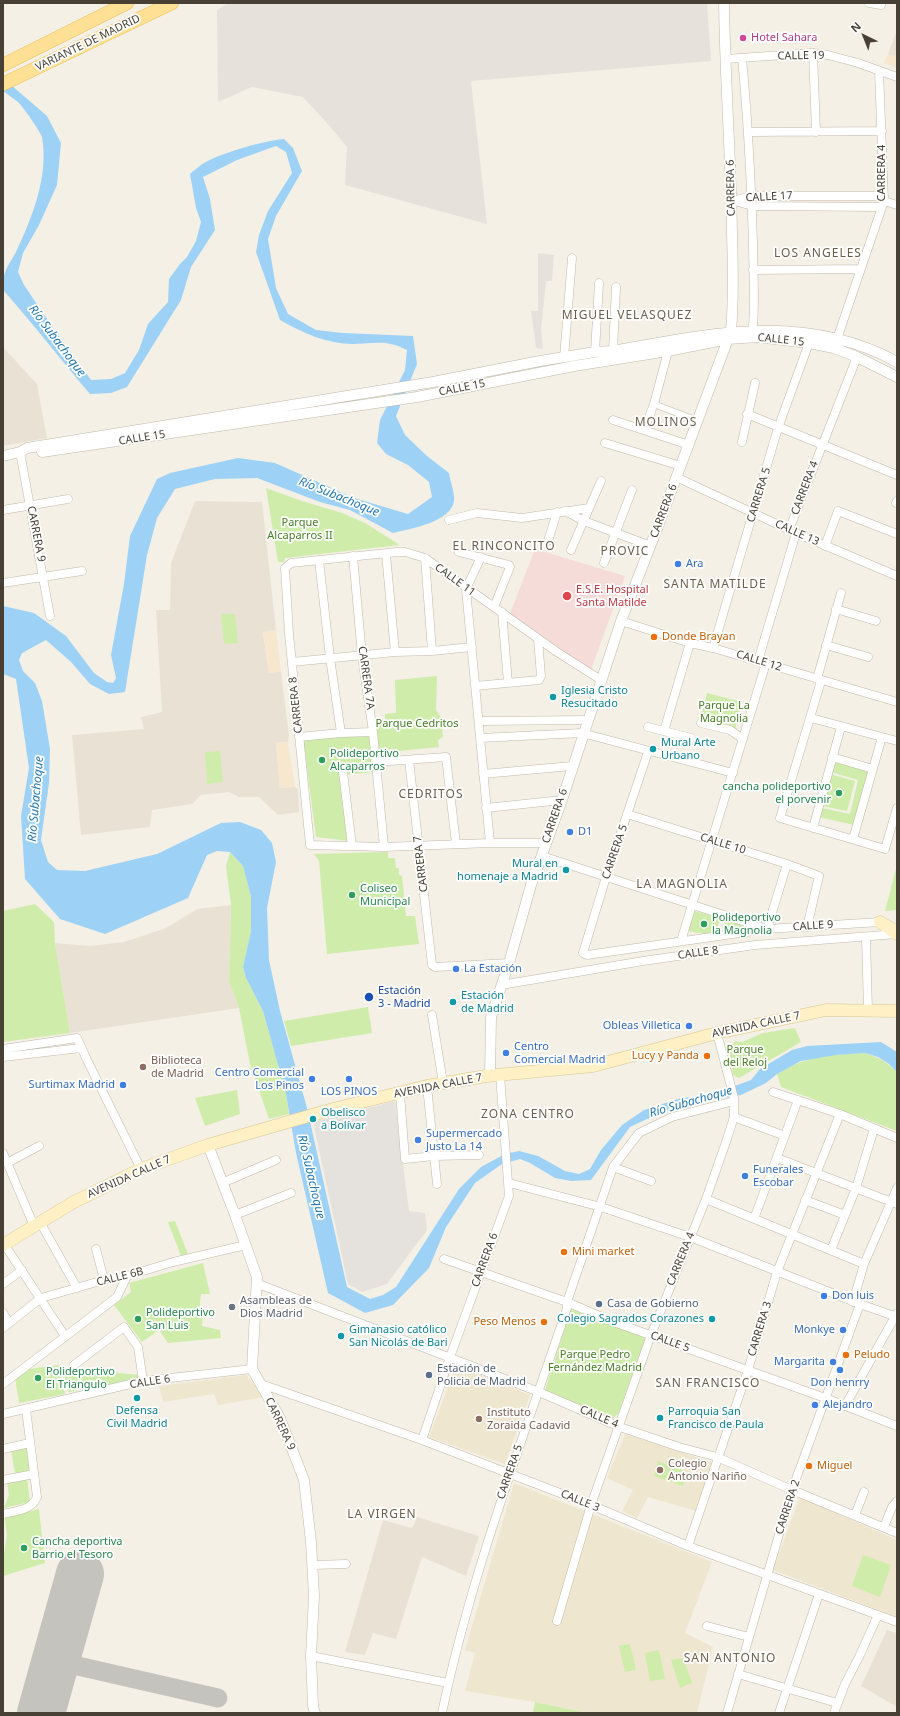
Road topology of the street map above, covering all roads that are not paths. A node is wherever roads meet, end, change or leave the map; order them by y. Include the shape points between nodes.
1 (127, 3) edge
2 (172, 3) edge
3 (724, 3) edge
4 (869, 3) edge
5 (881, 5) dead end
6 (813, 53) junction
7 (742, 58) junction
8 (725, 59) junction
9 (3, 65) edge
10 (879, 71) junction
11 (897, 77) edge
12 (8, 82) edge
13 (882, 131) junction
14 (749, 132) junction
15 (816, 132) junction
16 (752, 196) junction
17 (732, 201) junction
18 (883, 201) junction
19 (897, 205) edge
20 (752, 206) junction
21 (572, 258) dead end
22 (860, 269) junction
23 (753, 270) junction
24 (599, 283) dead end
25 (616, 287) dead end
26 (752, 334) junction
27 (730, 335) junction
28 (837, 339) junction
29 (809, 343) junction
30 (613, 351) junction
31 (668, 351) junction
32 (595, 352) junction
33 (857, 357) junction
34 (564, 358) junction
35 (897, 362) edge
36 (897, 377) edge
37 (433, 382) junction
38 (755, 383) dead end
39 (432, 394) junction
40 (294, 404) junction
41 (654, 404) junction
42 (747, 414) junction
43 (294, 415) junction
44 (613, 420) dead end
45 (698, 421) junction
46 (778, 428) junction
47 (644, 430) junction
48 (742, 442) dead end
49 (605, 443) dead end
50 (689, 445) junction
51 (822, 445) junction
52 (20, 452) junction
53 (3, 456) edge
54 (681, 466) junction
55 (897, 475) edge
56 (676, 477) junction
57 (601, 481) dead end
58 (632, 490) dead end
59 (68, 499) dead end
60 (30, 506) junction
61 (589, 508) junction
62 (3, 510) edge
63 (561, 512) junction
64 (753, 513) junction
65 (449, 520) dead end
66 (584, 521) junction
67 (616, 532) junction
68 (792, 532) junction
69 (897, 534) edge
70 (548, 541) dead end
71 (650, 546) junction
72 (825, 546) junction
73 (571, 550) dead end
74 (460, 552) dead end
75 (386, 554) junction
76 (353, 556) junction
77 (481, 557) junction
78 (425, 558) junction
79 (319, 560) junction
80 (604, 563) dead end
81 (286, 566) joint
82 (82, 571) dead end
83 (44, 576) junction
84 (897, 576) edge
85 (3, 583) edge
86 (466, 589) junction
87 (840, 593) dead end
88 (494, 607) junction
89 (836, 609) junction
90 (502, 612) junction
91 (50, 616) dead end
92 (620, 620) junction
93 (876, 621) dead end
94 (538, 639) junction
95 (690, 643) junction
96 (826, 645) junction
97 (472, 647) junction
98 (713, 648) junction
99 (432, 651) junction
100 (395, 652) junction
101 (362, 656) junction
102 (868, 657) dead end
103 (330, 658) junction
104 (292, 662) junction
105 (762, 662) junction
106 (601, 680) junction
107 (819, 680) junction
108 (508, 683) junction
109 (475, 686) junction
110 (897, 702) edge
111 (810, 718) junction
112 (587, 720) junction
113 (479, 721) junction
114 (701, 723) dead end
115 (648, 727) dead end
116 (841, 727) junction
117 (664, 731) junction
118 (373, 732) junction
119 (341, 733) junction
120 (582, 733) junction
121 (300, 737) junction
122 (882, 737) junction
123 (480, 738) junction
124 (691, 738) dead end
125 (743, 739) junction
126 (897, 741) edge
127 (648, 752) junction
128 (832, 757) junction
129 (409, 760) junction
130 (375, 762) junction
131 (572, 766) junction
132 (873, 769) junction
133 (343, 772) dead end
134 (733, 773) junction
135 (483, 774) junction
136 (562, 800) junction
137 (486, 808) junction
138 (897, 808) edge
139 (628, 814) junction
140 (813, 828) junction
141 (853, 839) junction
142 (712, 841) junction
143 (490, 843) junction
144 (546, 843) junction
145 (456, 844) junction
146 (419, 845) junction
147 (352, 846) junction
148 (384, 847) junction
149 (542, 856) junction
150 (787, 864) junction
151 (606, 877) junction
152 (691, 904) junction
153 (880, 922) joint
154 (807, 927) junction
155 (767, 929) junction
156 (897, 934) edge
157 (866, 937) junction
158 (681, 941) junction
159 (509, 962) junction
160 (501, 985) junction
161 (868, 1011) junction
162 (897, 1011) edge
163 (432, 1015) dead end
164 (717, 1033) junction
165 (81, 1048) junction
166 (3, 1049) edge
167 (3, 1057) edge
168 (495, 1075) junction
169 (443, 1083) junction
170 (427, 1086) junction
171 (773, 1092) dead end
172 (400, 1093) junction
173 (734, 1100) junction
174 (798, 1100) junction
175 (840, 1114) junction
176 (734, 1116) junction
177 (874, 1129) junction
178 (785, 1136) junction
179 (897, 1138) edge
180 (208, 1145) junction
181 (39, 1146) dead end
182 (3, 1153) edge
183 (479, 1155) dead end
184 (434, 1156) junction
185 (777, 1158) junction
186 (276, 1160) dead end
187 (6, 1163) junction
188 (613, 1167) junction
189 (141, 1169) junction
190 (817, 1172) junction
191 (651, 1181) dead end
192 (222, 1183) junction
193 (509, 1183) junction
194 (437, 1184) dead end
195 (856, 1188) junction
196 (897, 1188) edge
197 (291, 1193) dead end
198 (706, 1199) junction
199 (805, 1200) junction
200 (894, 1203) edge
201 (601, 1207) junction
202 (235, 1215) junction
203 (845, 1215) junction
204 (754, 1219) junction
205 (37, 1224) junction
206 (793, 1235) junction
207 (690, 1237) junction
208 (3, 1245) edge
209 (246, 1245) junction
210 (96, 1249) dead end
211 (831, 1250) junction
212 (444, 1259) dead end
213 (864, 1264) junction
214 (22, 1270) junction
215 (777, 1272) junction
216 (480, 1273) junction
217 (127, 1276) junction
218 (104, 1280) junction
219 (256, 1282) junction
220 (3, 1284) edge
221 (77, 1288) junction
222 (41, 1298) junction
223 (567, 1302) junction
224 (856, 1303) junction
225 (3, 1313) edge
226 (896, 1316) edge
227 (6, 1325) edge
228 (652, 1335) junction
229 (65, 1336) junction
230 (450, 1357) junction
231 (74, 1365) dead end
232 (252, 1369) junction
233 (748, 1370) junction
234 (144, 1381) junction
235 (3, 1384) edge
236 (261, 1384) junction
237 (539, 1392) junction
238 (825, 1398) junction
239 (845, 1406) junction
240 (26, 1409) junction
241 (3, 1414) edge
242 (897, 1426) edge
243 (620, 1427) junction
244 (422, 1440) junction
245 (30, 1442) junction
246 (3, 1449) edge
247 (717, 1457) junction
248 (34, 1474) junction
249 (509, 1474) junction
250 (3, 1480) edge
251 (792, 1490) junction
252 (864, 1492) dead end
253 (897, 1501) edge
254 (591, 1505) junction
255 (3, 1514) edge
256 (855, 1515) junction
257 (884, 1527) junction
258 (897, 1533) edge
259 (688, 1546) junction
260 (346, 1564) dead end
261 (313, 1565) junction
262 (767, 1574) junction
263 (819, 1594) junction
264 (878, 1615) junction
265 (558, 1621) dead end
266 (897, 1622) edge
267 (707, 1626) dead end
268 (749, 1637) junction
269 (311, 1656) junction
270 (738, 1674) junction
271 (448, 1683) junction
272 (787, 1688) junction
273 (837, 1703) junction
274 (315, 1713) edge
275 (442, 1713) edge
276 (727, 1713) edge
277 (779, 1713) edge
278 (834, 1713) edge

1 - 9 main road, VARIANTE DE MADRID
2 - 12 main road, VARIANTE DE MADRID
3 - 8 street, CARRERA 6
4 - 5 street
6 - 7 street, CALLE 19
6 - 10 street, CALLE 19 via 843,59
6 - 15 street
7 - 8 street, CALLE 19
7 - 14 street, CARRERA 6
8 - 17 street, CARRERA 6
10 - 11 street, CALLE 19
10 - 13 street, CARRERA 4
13 - 15 street
13 - 18 street, CARRERA 4
14 - 15 street
14 - 16 street, CARRERA 6
16 - 17 street, CALLE 17
16 - 18 street, CALLE 17
16 - 20 street, CARRERA 6
17 - 20 street, CALLE 17
17 - 27 street, CARRERA 6 via 734,304
18 - 19 street, CALLE 17
18 - 20 street, CALLE 17
18 - 22 street, CARRERA 4
20 - 23 street, CARRERA 6
21 - 34 street
22 - 23 street
22 - 28 street, CARRERA 4
23 - 26 street, CARRERA 6
24 - 32 street
25 - 30 street
26 - 27 street, CALLE 15
26 - 28 street, CALLE 15 via 806,333
26 - 29 street, CALLE 15
27 - 30 street, CALLE 15
27 - 31 street, CALLE 15
27 - 45 street, CARRERA 6
28 - 35 street, CALLE 15 via 879,352
29 - 33 street, CALLE 15 via 834,348
29 - 46 street, CARRERA 5
30 - 32 street, CALLE 15
31 - 39 street, CALLE 15 via 574,366
31 - 41 street
32 - 34 street, CALLE 15
33 - 36 street, CALLE 15
33 - 51 street, CARRERA 4
34 - 37 street, CALLE 15
37 - 39 street
37 - 40 street, CALLE 15
38 - 42 street
39 - 43 street, CALLE 15
40 - 43 street
40 - 52 street, CALLE 15 via 27,448
41 - 45 street
41 - 47 street
42 - 46 street
42 - 48 street
43 - 52 street, CALLE 15 via 121,442 29,454
44 - 47 street
45 - 50 street, CARRERA 6
46 - 51 street
46 - 64 street, CARRERA 5
47 - 50 street
49 - 54 street
50 - 54 street, CARRERA 6
51 - 55 street
51 - 68 street, CARRERA 4
52 - 53 street, CALLE 15
52 - 60 street, CARRERA 9
54 - 56 street, CARRERA 6
56 - 64 street, CALLE 13
56 - 71 street, CARRERA 6
57 - 61 street
58 - 67 street
59 - 60 street
60 - 62 street
60 - 83 street, CARRERA 9
61 - 63 street
61 - 66 street
63 - 65 street via 522,518 476,513
63 - 66 street
63 - 70 street
64 - 68 street, CALLE 13
64 - 98 street, CARRERA 5
66 - 67 street
66 - 73 street
67 - 71 street
67 - 80 street
68 - 72 street, CALLE 13
68 - 105 street, CARRERA 4
69 - 72 street via 838,511
71 - 92 street, CARRERA 6
72 - 84 street, CALLE 13
74 - 77 street
75 - 76 street, CALLE 11
75 - 78 street, CALLE 11 via 405,552
75 - 100 street
76 - 79 street, CALLE 11
76 - 101 street, CARRERA 7A
77 - 86 street
77 - 88 street via 510,567
78 - 86 street, CALLE 11
78 - 99 street
79 - 81 street, CALLE 11 via 290,563
79 - 103 street
81 - 104 street, CARRERA 8
82 - 83 street
83 - 85 street
83 - 91 street, CARRERA 9
86 - 88 street, CALLE 11
86 - 97 street
87 - 89 street
88 - 90 street, CALLE 11
89 - 93 street
89 - 96 street
90 - 94 street, CALLE 11
90 - 108 street
92 - 95 street, CALLE 12
92 - 106 street, CARRERA 6
94 - 106 street, CALLE 11
94 - 108 street via 540,678
95 - 98 street, CALLE 12
95 - 117 street
96 - 102 street
96 - 107 street
97 - 99 street
97 - 109 street
98 - 105 street, CALLE 12
99 - 100 street
100 - 101 street
101 - 103 street
101 - 118 street, CARRERA 7A
103 - 104 street
103 - 119 street
104 - 121 street, CARRERA 8
105 - 107 street, CALLE 12
105 - 125 street, CARRERA 4
106 - 112 street, CARRERA 6
107 - 110 street, CALLE 12
107 - 111 street
108 - 109 street
109 - 113 street
111 - 116 street
111 - 140 street via 780,818
112 - 113 street
112 - 120 street, CARRERA 6
113 - 123 street
114 - 125 street via 730,730
115 - 117 street
116 - 122 street
116 - 128 street
117 - 124 street
118 - 119 street
118 - 130 street, CARRERA 7A
119 - 121 street
120 - 123 street
120 - 127 street
120 - 131 street, CARRERA 6
121 - 147 street, CARRERA 8 via 310,845
122 - 126 street
122 - 132 street
123 - 135 street
125 - 134 street, CARRERA 4
127 - 134 street
127 - 139 street, CARRERA 5
128 - 132 street
128 - 140 street
129 - 130 street
129 - 145 street via 446,757
129 - 146 street, CARRERA 7
130 - 148 street, CARRERA 7A
131 - 135 street
131 - 136 street, CARRERA 6
132 - 141 street
133 - 147 street
134 - 142 street, CARRERA 4
135 - 137 street
136 - 137 street
136 - 144 street, CARRERA 6
137 - 143 street
138 - 141 street via 885,849
139 - 142 street, CALLE 10
139 - 151 street, CARRERA 5
140 - 141 street
142 - 150 street, CALLE 10
142 - 152 street, CARRERA 4
143 - 144 street
143 - 145 street
144 - 149 street, CARRERA 6
145 - 146 street
146 - 148 street
146 - 159 street, CARRERA 7 via 432,965 435,967
147 - 148 street
149 - 151 street, CALLE 9
149 - 159 street, CARRERA 6
150 - 154 street, CALLE 10 via 819,876
150 - 155 street
151 - 152 street, CALLE 9
151 - 158 street, CARRERA 5 via 583,953 587,955
152 - 155 street, CALLE 9
152 - 158 street, CARRERA 4
153 - 154 street, CALLE 9
153 - 156 main road
154 - 155 street, CALLE 9
155 - 158 street
156 - 157 street, CALLE 8
157 - 160 street, CALLE 8 via 748,946
157 - 161 street
159 - 160 street, CARRERA 6
160 - 168 street, CARRERA 6 via 491,1017
161 - 162 main road, AVENIDA CALLE 7
161 - 164 main road, AVENIDA CALLE 7 via 826,1010
163 - 169 street
164 - 168 main road, AVENIDA CALLE 7 via 593,1066
164 - 173 street, CARRERA 4
165 - 166 street via 77,1038
165 - 167 street
165 - 189 street
168 - 169 main road, AVENIDA CALLE 7
168 - 193 street, CARRERA 6
169 - 170 main road, AVENIDA CALLE 7
170 - 172 main road, AVENIDA CALLE 7
170 - 184 street
171 - 174 street
172 - 180 main road, AVENIDA CALLE 7 via 317,1113
172 - 184 street via 406,1159
173 - 176 street, CARRERA 4
173 - 188 street via 672,1117 639,1133
174 - 175 street
174 - 178 street
175 - 177 street
175 - 190 street, CARRERA 3
176 - 178 street
176 - 198 street, CARRERA 4
177 - 179 street
177 - 195 street
178 - 185 street
180 - 189 main road, AVENIDA CALLE 7
180 - 192 street
181 - 187 street
182 - 187 street
183 - 184 street
184 - 194 street
185 - 190 street
185 - 204 street
186 - 192 street
187 - 205 street
188 - 191 street
188 - 201 street, CARRERA 5
189 - 205 main road, AVENIDA CALLE 7 via 72,1203
190 - 195 street
190 - 199 street, CARRERA 3
192 - 202 street
193 - 201 street
193 - 216 street, CARRERA 6 via 509,1196
195 - 200 street
195 - 203 street
196 - 200 street, CARRERA 2
197 - 202 street
198 - 204 street
198 - 207 street, CARRERA 4
199 - 203 street
199 - 206 street, CARRERA 3
200 - 213 street, CARRERA 2
201 - 207 street
201 - 223 street, CARRERA 5
202 - 209 street
203 - 211 street
204 - 206 street
205 - 208 main road, AVENIDA CALLE 7
205 - 221 street
206 - 211 street
206 - 215 street, CARRERA 3
207 - 215 street
207 - 228 street, CARRERA 4
208 - 214 street
209 - 217 street, CALLE 6B
209 - 219 street via 257,1277
210 - 218 street
211 - 213 street
212 - 216 street, CALLE 5
213 - 224 street, CARRERA 2
214 - 220 street
214 - 222 street
215 - 224 street
215 - 233 street, CARRERA 3
216 - 223 street, CALLE 5
216 - 230 street, CARRERA 6
217 - 218 street, CALLE 6B
217 - 229 street via 117,1297
218 - 221 street, CALLE 6B
219 - 230 street, CALLE 4
219 - 232 street
221 - 222 street, CALLE 6B
222 - 227 street, CALLE 6B
222 - 229 street
223 - 228 street, CALLE 5
223 - 237 street, CARRERA 5
224 - 226 street
224 - 238 street, CARRERA 2
225 - 227 street
226 - 239 street
228 - 233 street, CALLE 5
228 - 243 street, CARRERA 4
229 - 235 street
230 - 237 street, CALLE 4
230 - 244 street, CARRERA 6
231 - 234 street via 124,1327 138,1347
232 - 234 street, CALLE 6
232 - 236 street, CARRERA 9
233 - 238 street, CALLE 5
233 - 247 street, CARRERA 3
234 - 240 street, CALLE 6
236 - 244 street, CALLE 3
236 - 261 street, CARRERA 9 via 280,1418 304,1480
237 - 243 street, CALLE 4
237 - 249 street, CARRERA 5
238 - 239 street, CALLE 5
238 - 251 street, CARRERA 2
239 - 242 street, CALLE 5
240 - 241 street, CALLE 6
240 - 245 street
243 - 247 street, CALLE 4
243 - 254 street, CARRERA 4
244 - 249 street, CALLE 3
245 - 246 street
245 - 248 street
247 - 251 street, CALLE 4
247 - 259 street, CARRERA 3
248 - 250 street
248 - 255 street via 38,1497 35,1503 28,1508
249 - 254 street, CALLE 3
249 - 271 street, CARRERA 5 via 483,1554
251 - 256 street, CALLE 4
251 - 262 street, CARRERA 2
252 - 256 street
253 - 257 street
254 - 259 street, CALLE 3
254 - 265 street, CARRERA 4
256 - 257 street, CALLE 4
257 - 258 street, CALLE 4
259 - 262 street, CALLE 3
260 - 261 street
261 - 269 street, CARRERA 9
262 - 263 street, CALLE 3
262 - 268 street, CARRERA 2
263 - 264 street, CALLE 3
263 - 272 street
264 - 266 street, CALLE 3
264 - 273 street
267 - 268 street
268 - 270 street, CARRERA 2
269 - 271 street
269 - 274 street, CARRERA 9
270 - 272 street
270 - 276 street, CARRERA 2
271 - 275 street, CARRERA 5
272 - 273 street
272 - 277 street
273 - 278 street

